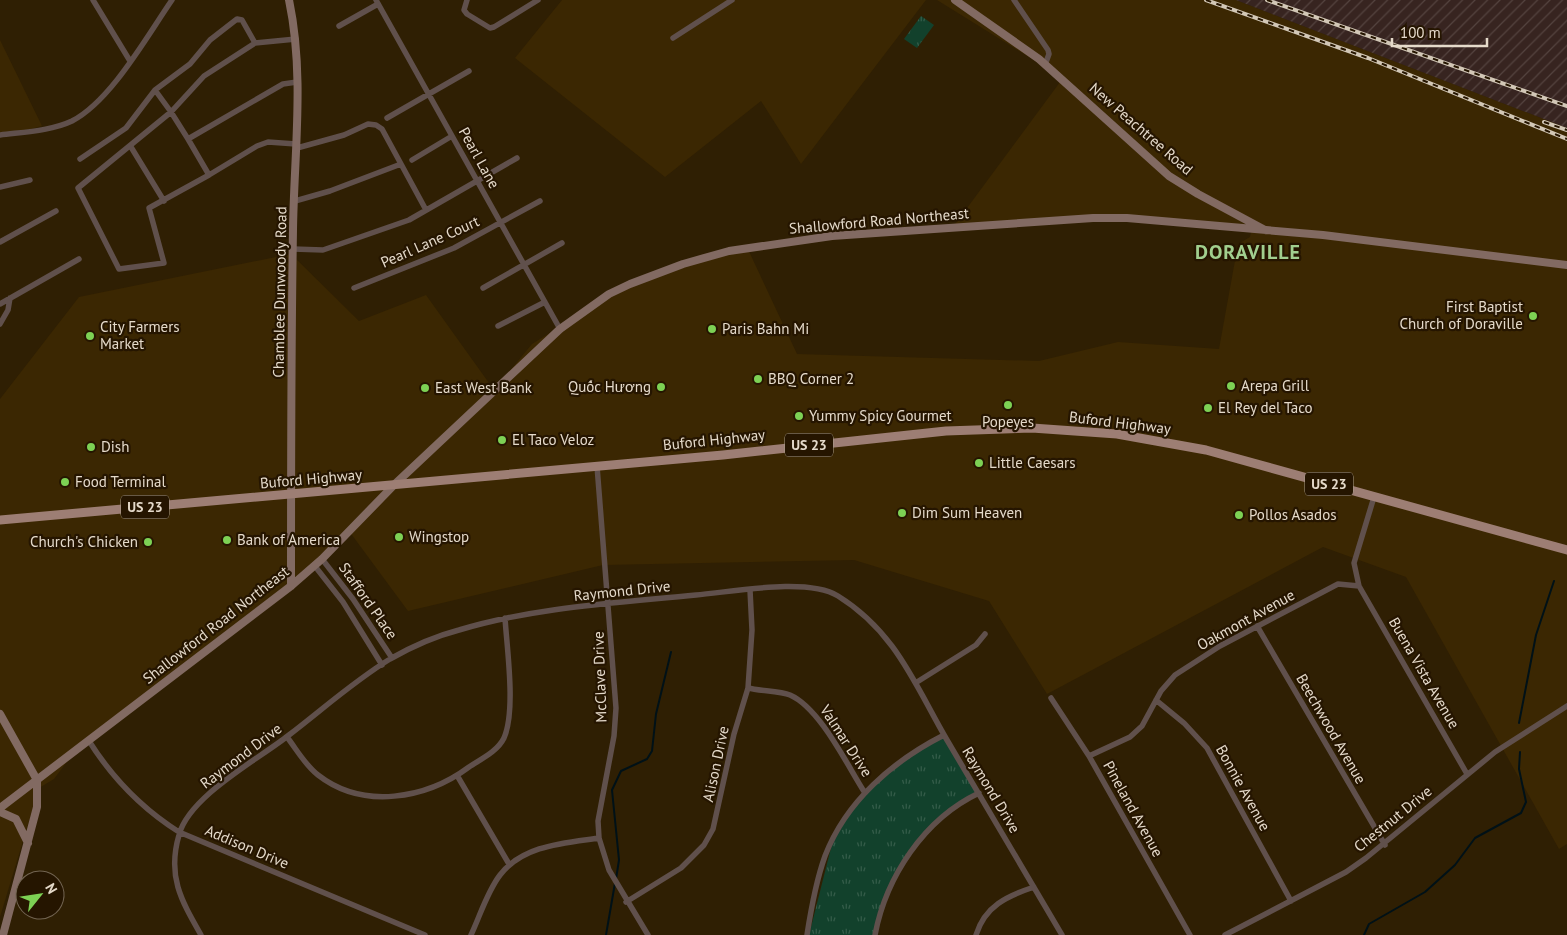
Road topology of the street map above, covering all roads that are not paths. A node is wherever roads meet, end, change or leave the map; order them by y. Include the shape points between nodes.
1 (93, 0) edge
2 (172, 0) edge
3 (289, 0) edge
4 (467, 0) edge
5 (538, 0) edge
6 (732, 0) edge
7 (954, 0) edge
8 (1014, 0) edge
9 (377, 2) edge
10 (339, 26) dead end
11 (673, 38) dead end
12 (296, 39) junction
13 (254, 41) junction
14 (130, 60) junction
15 (1045, 65) junction
16 (469, 71) dead end
17 (297, 82) junction
18 (155, 90) junction
19 (428, 95) junction
20 (170, 112) junction
21 (387, 118) dead end
22 (0, 135) edge
23 (452, 136) junction
24 (188, 139) junction
25 (297, 146) junction
26 (130, 147) junction
27 (517, 158) dead end
28 (80, 159) dead end
29 (412, 160) dead end
30 (400, 164) junction
31 (209, 175) junction
32 (30, 180) dead end
33 (477, 181) junction
34 (0, 186) edge
35 (164, 200) junction
36 (295, 201) junction
37 (540, 201) dead end
38 (426, 210) junction
39 (56, 211) dead end
40 (501, 223) junction
41 (1266, 231) junction
42 (0, 242) edge
43 (562, 243) dead end
44 (293, 249) junction
45 (79, 259) dead end
46 (524, 265) junction
47 (1567, 265) edge
48 (354, 288) dead end
49 (483, 288) dead end
50 (10, 298) junction
51 (545, 302) junction
52 (0, 304) edge
53 (0, 324) edge
54 (498, 326) dead end
55 (560, 329) junction
56 (597, 466) junction
57 (394, 485) junction
58 (291, 494) junction
59 (1374, 497) junction
60 (0, 520) edge
61 (1567, 550) edge
62 (322, 559) junction
63 (314, 565) junction
64 (291, 586) junction
65 (1359, 586) junction
66 (750, 590) junction
67 (609, 604) junction
68 (505, 618) junction
69 (1257, 626) junction
70 (985, 634) dead end
71 (392, 658) junction
72 (382, 665) junction
73 (917, 682) junction
74 (748, 688) junction
75 (1051, 698) dead end
76 (1156, 700) junction
77 (1567, 706) edge
78 (0, 714) edge
79 (944, 735) junction
80 (287, 737) junction
81 (88, 741) junction
82 (1089, 756) junction
83 (1467, 774) junction
84 (458, 777) junction
85 (37, 780) junction
86 (865, 793) junction
87 (979, 794) junction
88 (0, 808) edge
89 (0, 812) edge
90 (179, 832) junction
91 (600, 838) junction
92 (28, 843) junction
93 (1385, 845) junction
94 (509, 864) junction
95 (1034, 887) junction
96 (1291, 901) junction
97 (626, 902) junction
98 (3, 935) edge
99 (201, 935) edge
100 (425, 935) edge
101 (472, 935) edge
102 (648, 935) edge
103 (807, 935) edge
104 (875, 935) edge
105 (976, 935) edge
106 (1062, 935) edge
107 (1190, 935) edge
108 (1225, 935) edge

1 - 14 street
2 - 14 street
3 - 12 street, Chamblee Dunwoody Road
4 - 5 street via 464,10 467,14 490,28
6 - 11 street
7 - 15 street, New Peachtree Road
8 - 15 street via 1048,50
9 - 10 street
9 - 19 street, Pearl Lane
12 - 13 street
12 - 17 street, Chamblee Dunwoody Road
13 - 18 street via 246,25 237,19 210,40 190,64
13 - 20 street via 204,76
14 - 22 street via 97,102 72,121
15 - 41 street, New Peachtree Road via 1169,176
16 - 19 street
17 - 24 street via 283,84
17 - 25 street, Chamblee Dunwoody Road
18 - 20 street
18 - 28 street via 126,128
19 - 21 street
19 - 23 street, Pearl Lane
20 - 24 street
20 - 26 street
23 - 29 street
23 - 33 street, Pearl Lane
24 - 31 street
25 - 30 street via 344,135 368,124 376,125 382,129
25 - 31 street via 268,142
25 - 36 street, Chamblee Dunwoody Road
26 - 35 street
26 - 35 street via 78,188 119,269 164,263 149,208
27 - 33 street
30 - 36 street
30 - 38 street
31 - 35 street
32 - 34 street
33 - 38 street
33 - 40 street, Pearl Lane
36 - 44 street, Chamblee Dunwoody Road
37 - 40 street, Pearl Lane Court
38 - 44 street via 409,220 323,250
39 - 42 street
40 - 46 street, Pearl Lane
40 - 48 street, Pearl Lane Court via 454,248
41 - 47 street, New Peachtree Road
41 - 55 street, Shallowford Road Northeast via 1127,218 1093,218 832,236 729,251 683,264 609,294
43 - 46 street
44 - 58 street, Chamblee Dunwoody Road
45 - 50 street
46 - 49 street
46 - 51 street, Pearl Lane
50 - 52 street
50 - 53 street
51 - 54 street
51 - 55 street, Pearl Lane
55 - 57 street, Shallowford Road Northeast
56 - 57 main road, Buford Highway / US 23
56 - 59 main road, Buford Highway / US 23 via 940,432 1032,428 1103,432 1181,445
56 - 67 street, McClave Drive
57 - 58 main road, Buford Highway / US 23
57 - 62 street, Shallowford Road Northeast
58 - 60 main road, Buford Highway / US 23
58 - 64 street, Chamblee Dunwoody Road
59 - 61 main road, Buford Highway / US 23
59 - 65 street via 1354,563
62 - 63 street, Shallowford Road Northeast
62 - 71 street, Stafford Place
63 - 64 street, Shallowford Road Northeast
63 - 72 street, Stafford Place via 343,602
64 - 81 street, Shallowford Road Northeast
65 - 69 street, Oakmont Avenue via 1338,584
65 - 83 street, Buena Vista Avenue
66 - 67 street, Raymond Drive
66 - 73 street, Raymond Drive via 809,588 837,596 883,635
66 - 74 street, Alison Drive via 752,630
67 - 68 street, Raymond Drive
67 - 91 street, McClave Drive via 616,708 598,821
68 - 71 street, Raymond Drive via 440,636
68 - 84 street via 510,707 506,732 497,748
69 - 76 street, Oakmont Avenue via 1175,674
69 - 93 street, Beechwood Avenue
70 - 73 street via 976,644
71 - 72 street, Raymond Drive
72 - 80 street, Raymond Drive via 351,685
73 - 79 street, Raymond Drive
74 - 86 street, Valmar Drive via 788,694 802,701 820,720
74 - 97 street, Alison Drive via 734,734 713,829 704,846 680,868
75 - 82 street, Pineland Avenue
76 - 82 street, Oakmont Avenue via 1142,726 1130,737
76 - 96 street, Bonnie Avenue via 1207,748
77 - 83 street, Chestnut Drive
78 - 85 street
79 - 86 street via 888,770
79 - 87 street, Raymond Drive
80 - 84 street via 319,776 347,791 370,797 392,798
80 - 90 street, Raymond Drive via 227,779 195,808
81 - 85 street, Shallowford Road Northeast
81 - 90 street, Addison Drive via 133,799
82 - 107 street, Pineland Avenue
83 - 93 street, Chestnut Drive
84 - 94 street
85 - 88 street, Shallowford Road Northeast
85 - 92 street via 37,807
86 - 103 street via 842,823 825,856
87 - 95 street, Raymond Drive
87 - 104 street via 932,827 910,852 895,873 885,896
89 - 92 street via 16,819
90 - 99 street, Raymond Drive via 175,882 180,900
90 - 100 street, Addison Drive
91 - 94 street via 550,846
91 - 97 street, McClave Drive via 613,877
92 - 98 street
93 - 96 street, Chestnut Drive via 1346,872
94 - 101 street via 498,877
95 - 105 street via 1016,893 988,911
95 - 106 street, Raymond Drive
96 - 108 street, Chestnut Drive
97 - 102 street, McClave Drive

